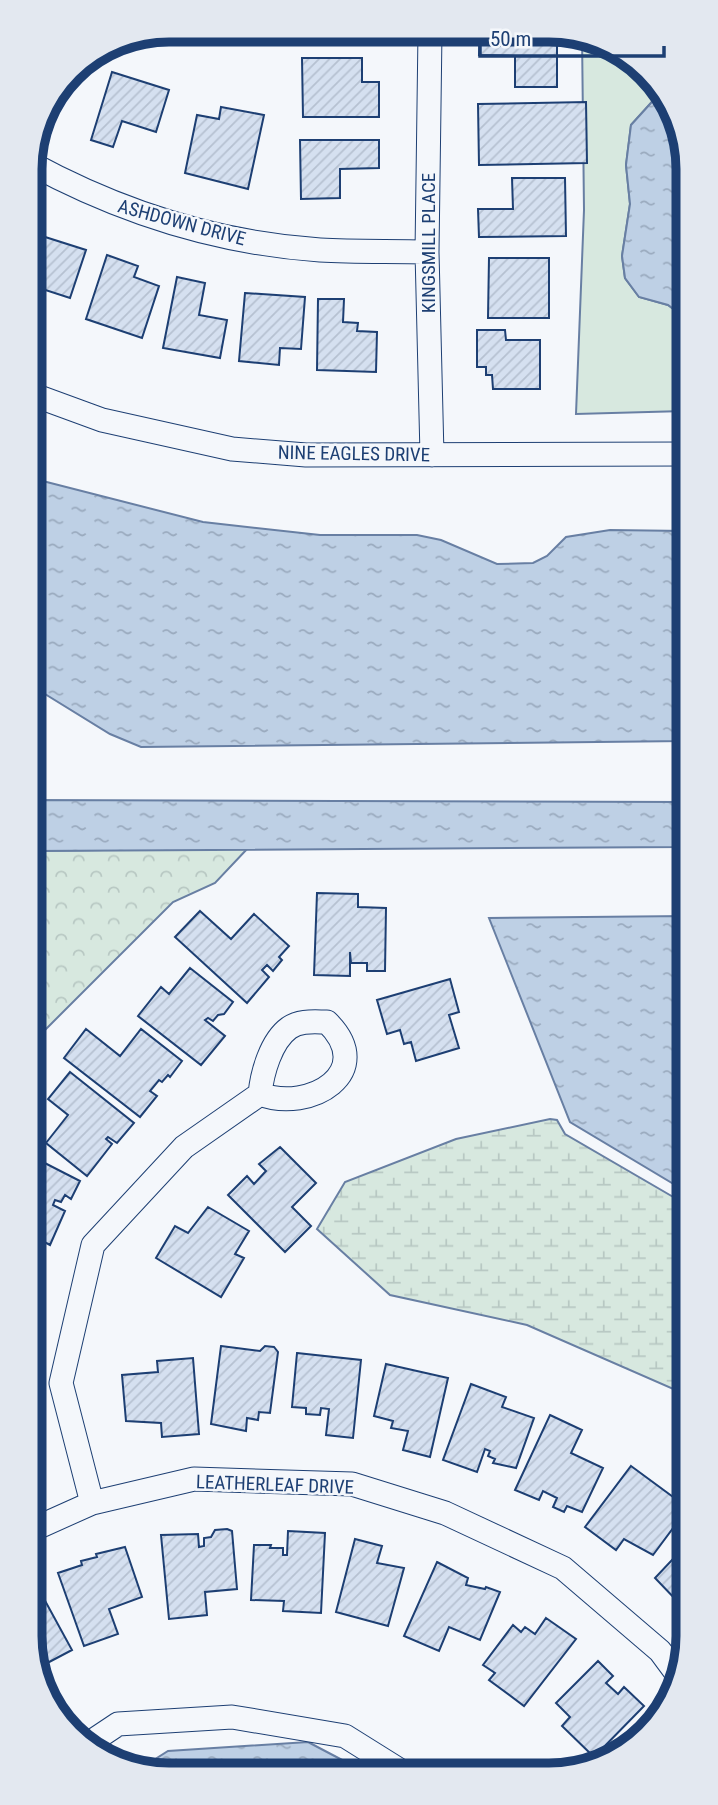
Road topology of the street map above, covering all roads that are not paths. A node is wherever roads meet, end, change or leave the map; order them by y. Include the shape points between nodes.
1 (430, 42) edge
2 (42, 170) edge
3 (427, 252) junction
4 (42, 398) edge
5 (676, 454) edge
6 (432, 455) junction
7 (260, 1094) dead end
8 (93, 1503) junction
9 (42, 1526) edge
10 (672, 1668) edge
11 (95, 1739) edge
12 (387, 1763) edge

1 - 3 street, KINGSMILL PLACE
2 - 3 street, ASHDOWN DRIVE via 83,192 145,216 232,239 319,250
3 - 6 street, KINGSMILL PLACE
4 - 6 street, NINE EAGLES DRIVE via 102,420 232,449 306,455
5 - 6 street, NINE EAGLES DRIVE
7 - 8 street via 184,1147 93,1245 61,1383
8 - 9 street, LEATHERLEAF DRIVE
8 - 10 street, LEATHERLEAF DRIVE via 194,1479 352,1484 445,1513 563,1568 660,1651
11 - 12 street via 118,1724 232,1717 345,1736

